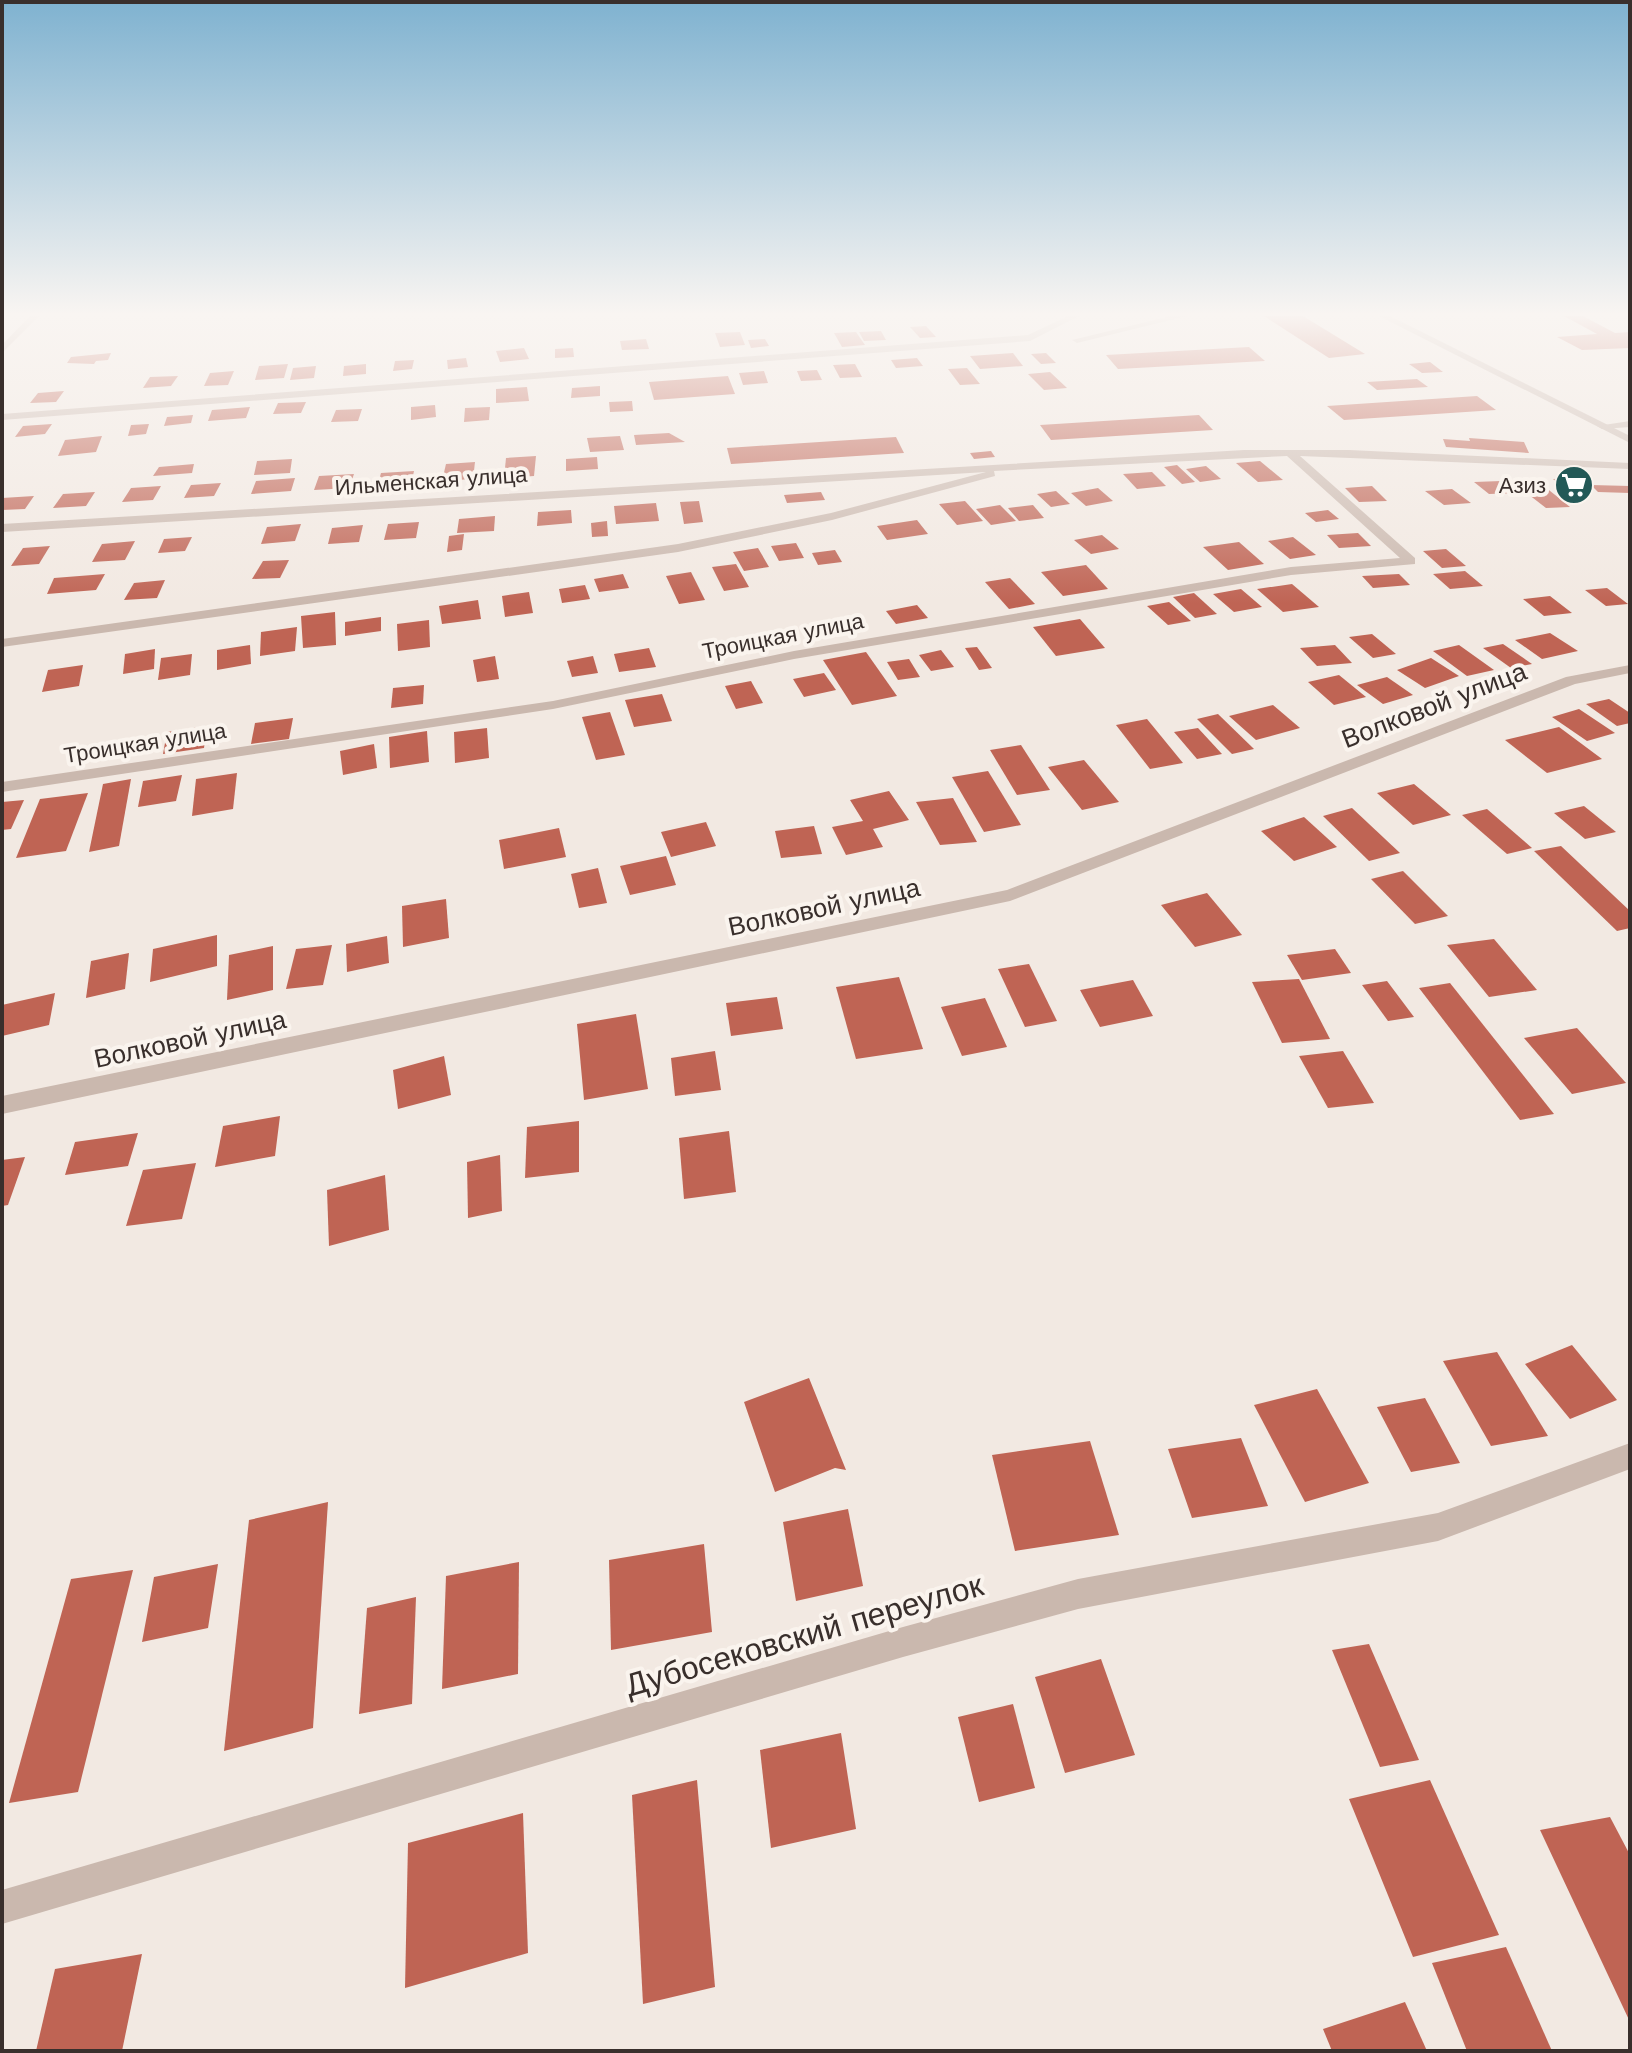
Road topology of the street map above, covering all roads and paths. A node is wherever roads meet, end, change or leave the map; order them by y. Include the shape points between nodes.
1 (70, 412) edge
2 (1574, 412) edge
3 (2, 417) edge
4 (1630, 424) edge
5 (1602, 426) junction
6 (1630, 440) edge
7 (1289, 452) junction
8 (1022, 465) junction
9 (1630, 466) edge
10 (2, 528) edge
11 (2, 643) edge
12 (1630, 669) edge
13 (2, 787) edge
14 (2, 1105) edge
15 (1630, 1456) edge
16 (2, 1907) edge

1 - 3 street
2 - 5 street
4 - 5 street
5 - 6 street
7 - 8 street, Ильменская улица
7 - 9 street, Ильменская улица
7 - 13 street, Троицкая улица via 1411,561 1291,571 794,655 553,705
8 - 10 street, Ильменская улица
8 - 11 street via 832,516 678,548
12 - 14 street, Волковой улица via 1571,680 1010,895
15 - 16 street, Дубосековский переулок via 1438,1527 1078,1594

